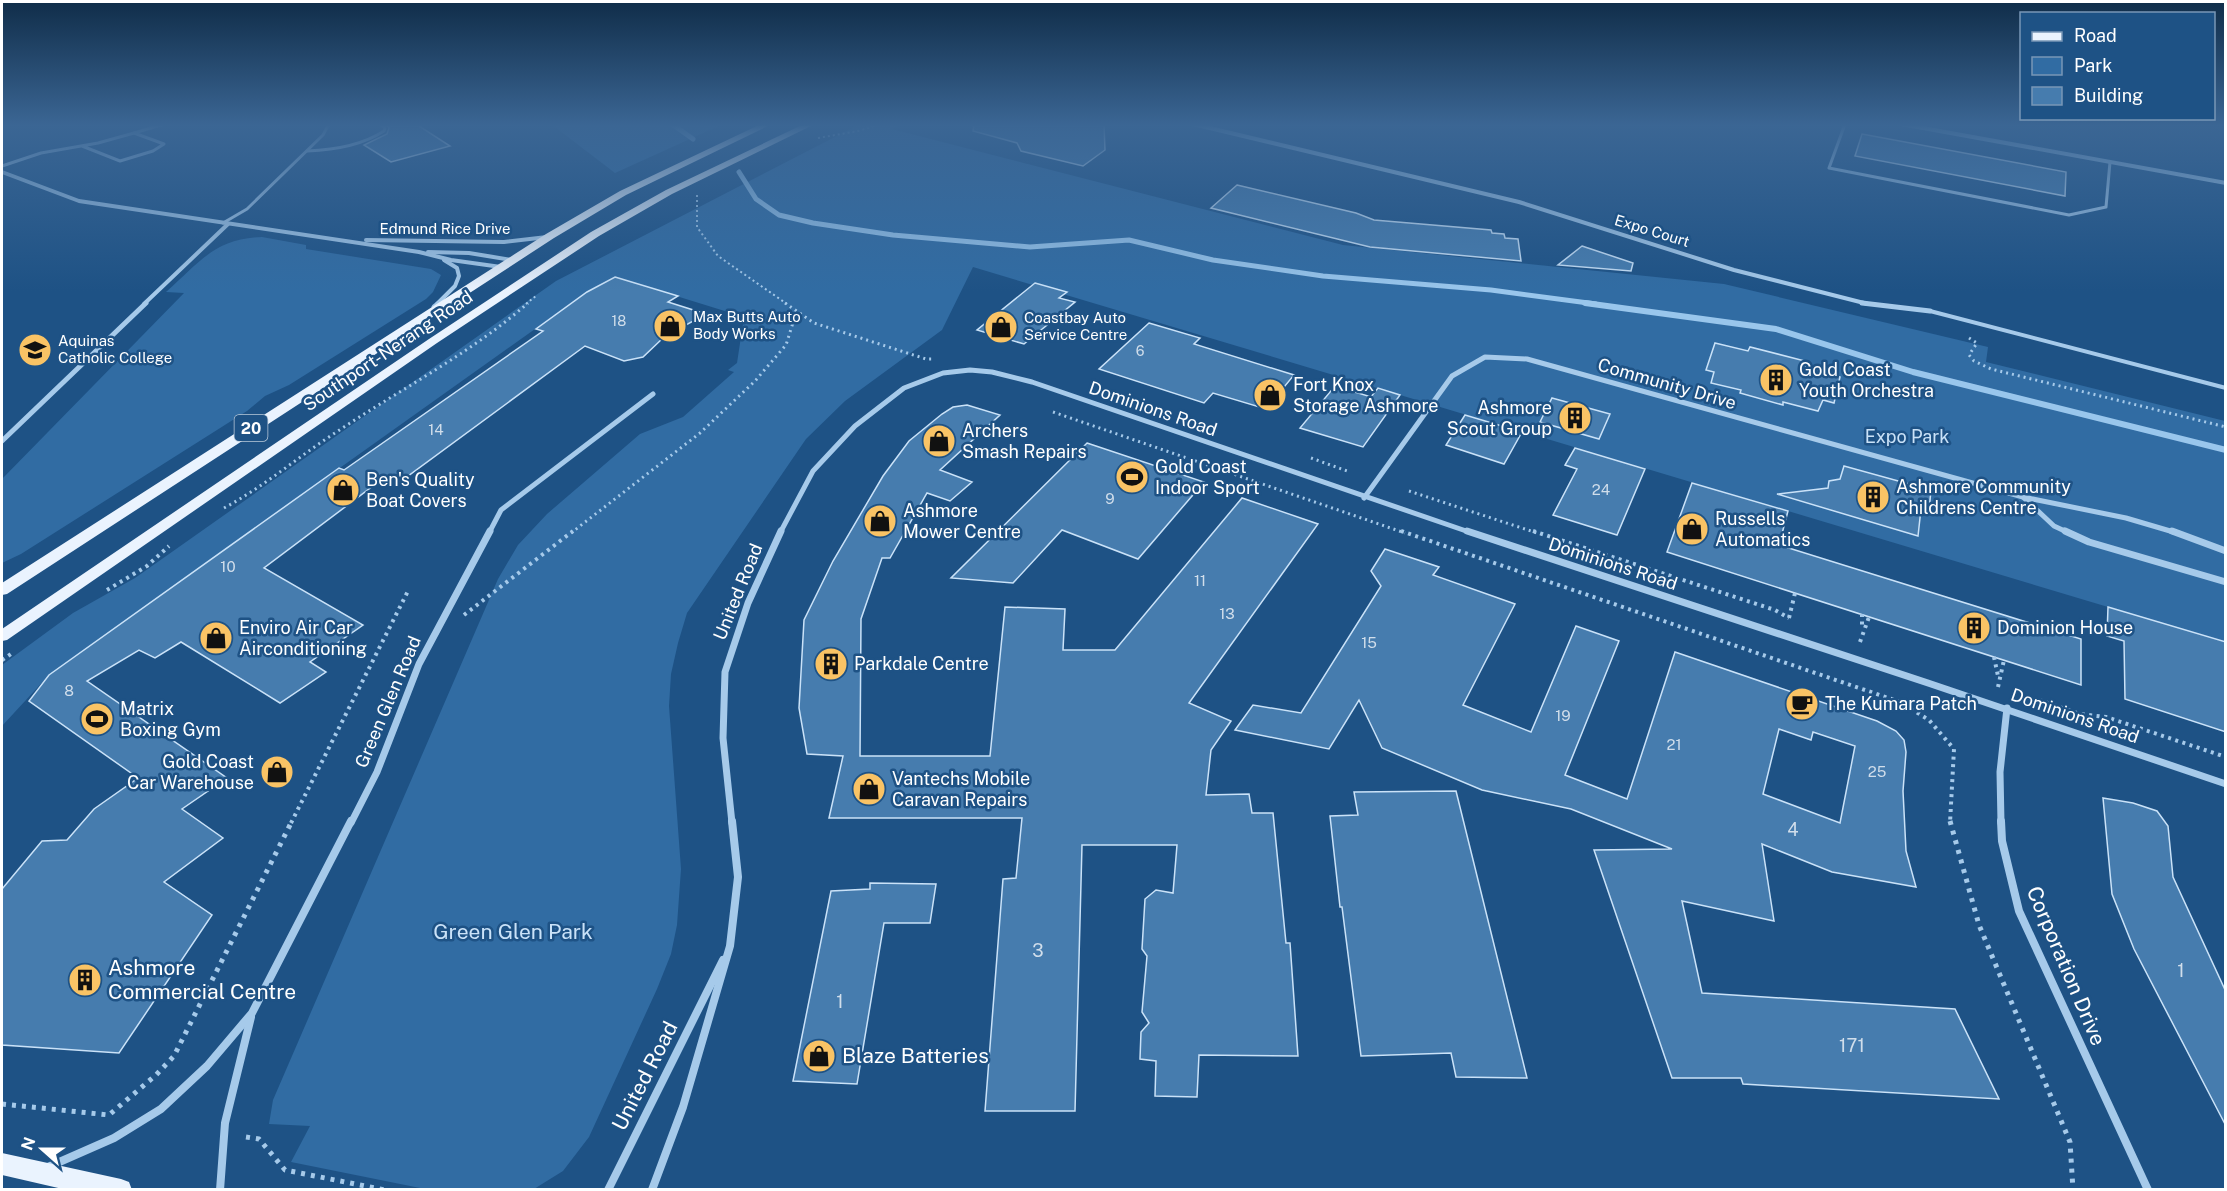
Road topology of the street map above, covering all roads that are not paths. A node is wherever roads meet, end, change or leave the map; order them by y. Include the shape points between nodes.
1 (22, 180) edge
2 (277, 180) edge
3 (651, 180) edge
4 (698, 180) edge
5 (1425, 180) edge
6 (1888, 180) edge
7 (2108, 180) edge
8 (2207, 180) edge
9 (2226, 183) edge
10 (225, 224) junction
11 (550, 236) junction
12 (338, 240) junction
13 (418, 252) junction
14 (431, 255) junction
15 (507, 264) junction
16 (539, 270) junction
17 (1930, 311) joint
18 (420, 319) junction
19 (992, 372) joint
20 (2226, 388) edge
21 (653, 394) dead end
22 (2, 441) edge
23 (2023, 497) junction
24 (1364, 498) junction
25 (2226, 551) edge
26 (2226, 582) edge
27 (2, 588) edge
28 (2, 636) edge
29 (2007, 708) junction
30 (2226, 784) edge
31 (730, 946) junction
32 (252, 1013) junction
33 (2, 1164) edge
34 (39, 1171) junction
35 (121, 1190) edge
36 (220, 1190) edge
37 (608, 1190) edge
38 (652, 1190) edge
39 (2148, 1190) edge

1 - 10 street, Edmund Rice Drive via 79,201
2 - 10 lane
3 - 11 main road, Southport-Nerang Road / 20
4 - 16 main road, Southport-Nerang Road / 20 via 644,206
5 - 17 street, Expo Court via 1519,202 1734,270 1865,303
6 - 7 lane via 2069,215 2106,207
8 - 9 street
10 - 12 street, Edmund Rice Drive
10 - 22 street
11 - 12 street, Edmund Rice Drive via 504,242
11 - 15 main road, Southport-Nerang Road / 20
12 - 13 street, Edmund Rice Drive
13 - 14 street, Edmund Rice Drive
13 - 15 street, Edmund Rice Drive via 469,253
14 - 15 street, Edmund Rice Drive
14 - 18 street, Edmund Rice Drive via 454,266 460,276 453,288
15 - 16 main road
15 - 18 main road, Southport-Nerang Road / 20
16 - 28 main road, Southport-Nerang Road / 20
17 - 20 lane
18 - 27 main road, Southport-Nerang Road / 20
19 - 24 street, Dominions Road via 1032,382
19 - 31 street, United Road via 943,373 904,388 855,426 813,471 784,524 748,603 725,672 723,738 738,877
21 - 32 street, Green Glen Road via 501,510 419,664 377,772
23 - 24 street, Community Drive via 1527,358 1485,357 1452,376
23 - 25 street, Community Drive via 2102,513
23 - 26 street via 2054,526 2089,542
24 - 29 street, Dominions Road
29 - 30 street, Dominions Road
29 - 39 street, Corporation Drive via 2000,772 2002,841 2017,902
31 - 37 street, United Road
31 - 38 street, United Road via 683,1107
32 - 34 street, Green Glen Road via 201,1073 161,1108 104,1143
32 - 36 street, Green Glen Road via 224,1119
33 - 34 main road
34 - 35 main road

